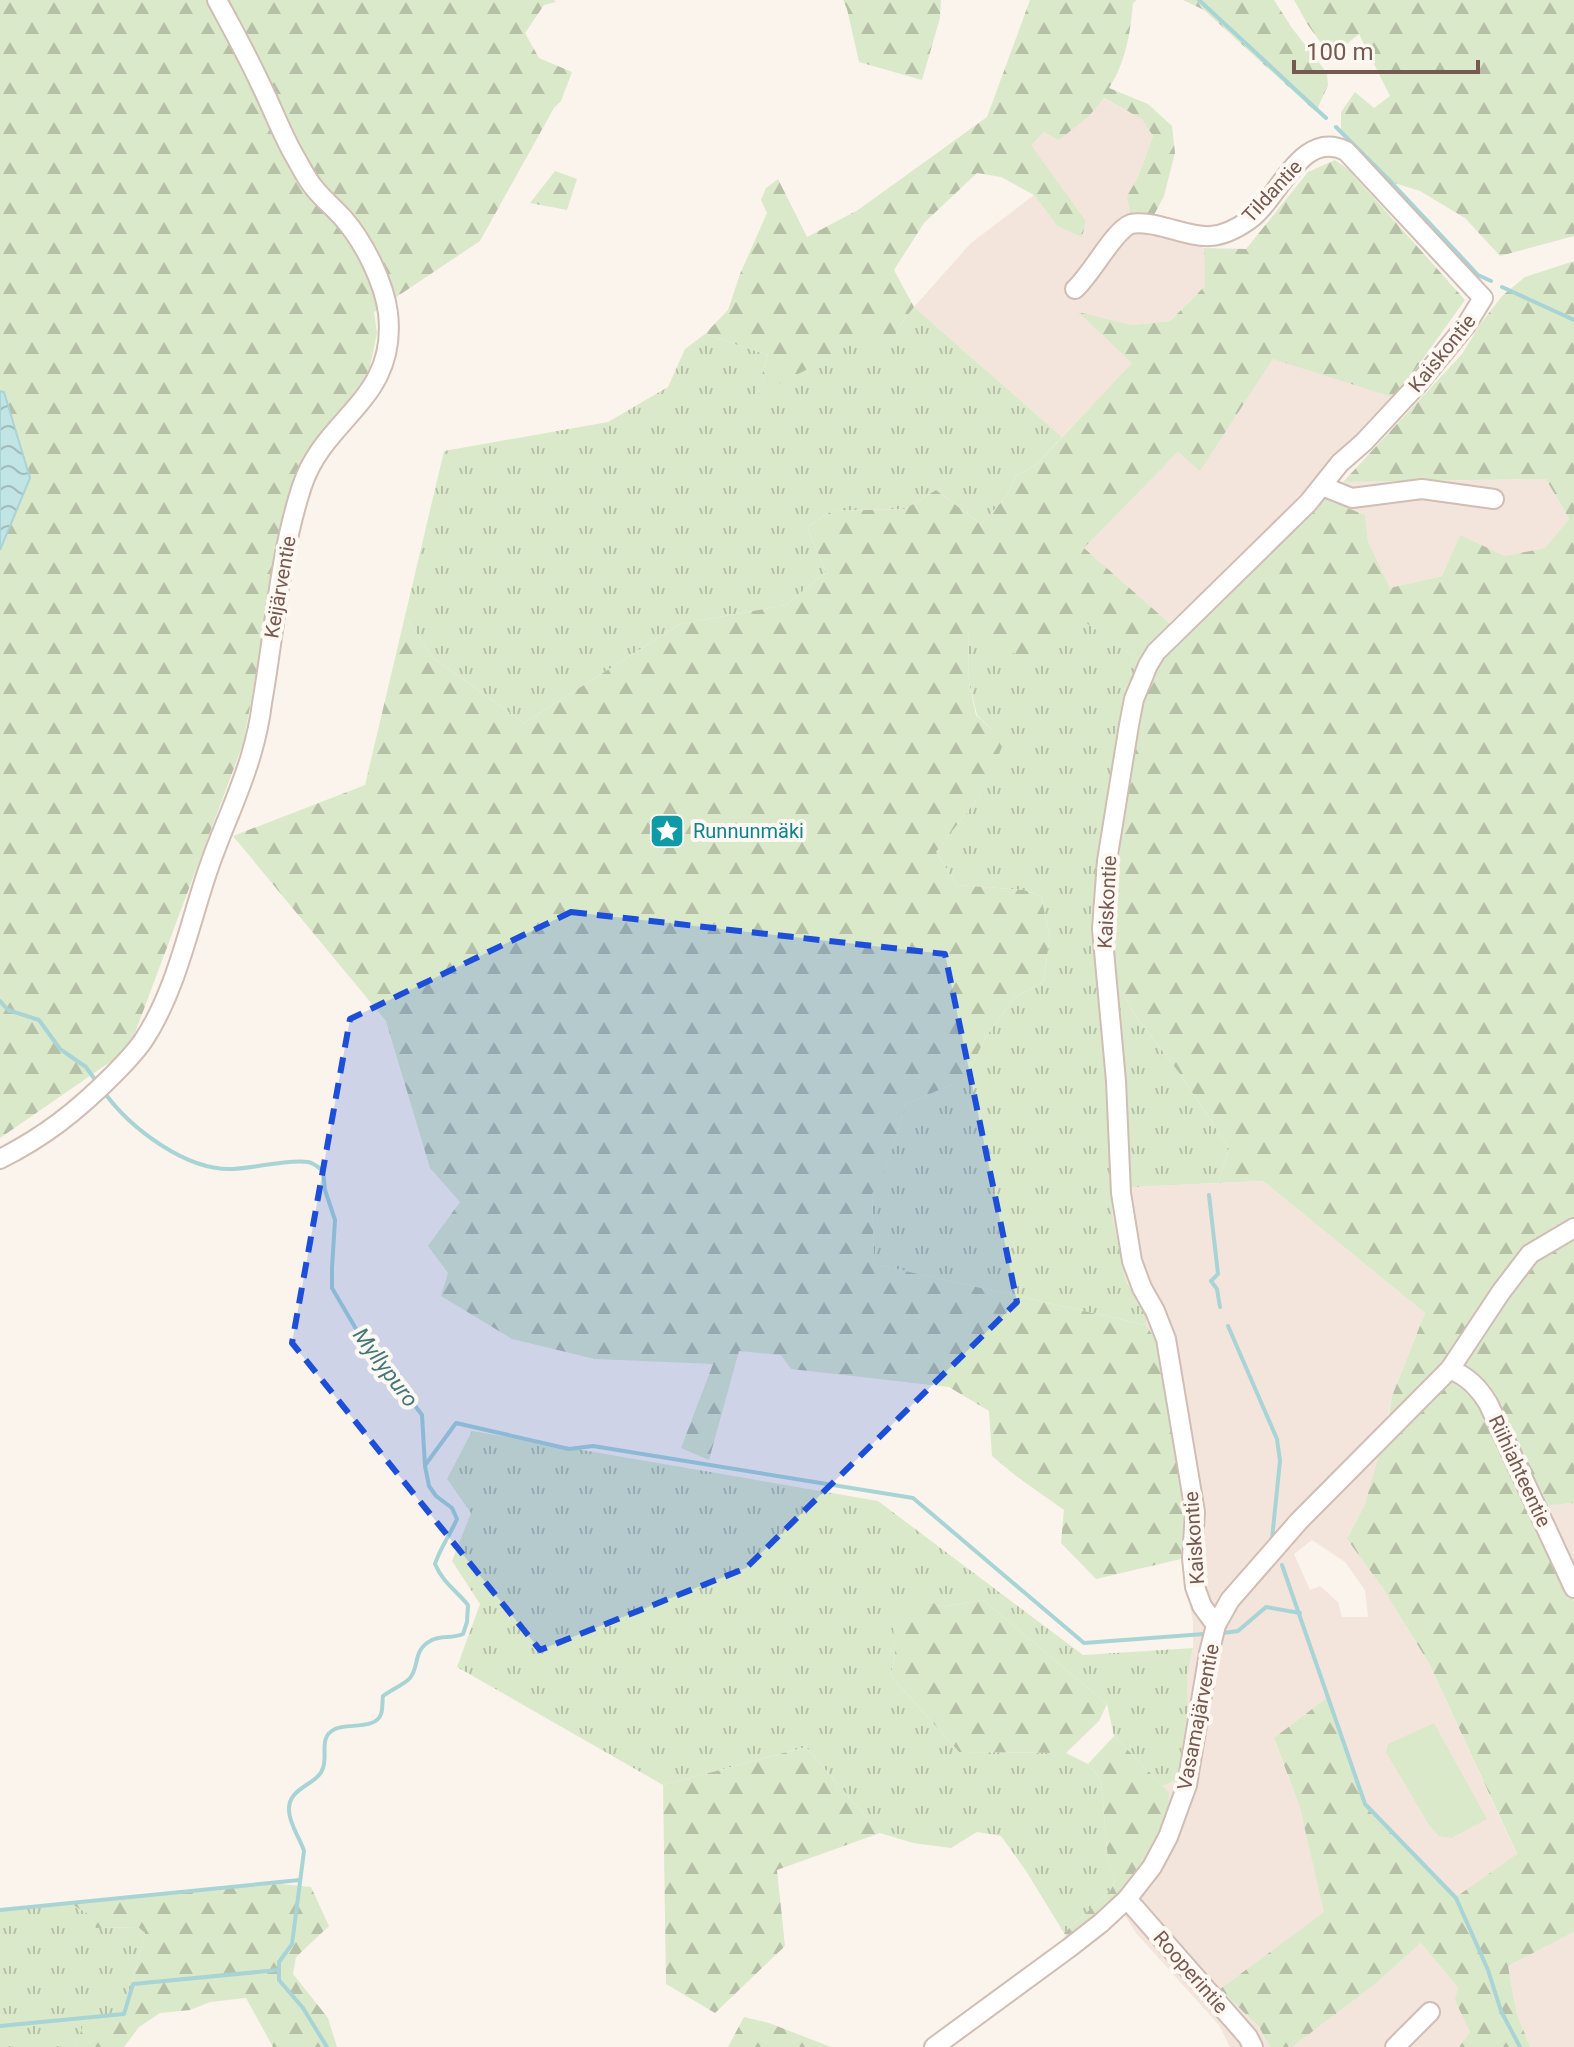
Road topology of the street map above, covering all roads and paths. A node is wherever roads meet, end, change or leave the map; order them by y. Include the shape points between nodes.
1 (217, 0) edge
2 (1075, 289) dead end
3 (1483, 298) joint
4 (1322, 486) junction
5 (1494, 499) dead end
6 (0, 1159) edge
7 (1574, 1228) edge
8 (1450, 1369) junction
9 (1574, 1588) edge
10 (1216, 1625) junction
11 (1127, 1899) junction
12 (1430, 2012) dead end
13 (934, 2047) edge
14 (1253, 2047) edge
15 (1395, 2047) edge

1 - 6 street, Keijärventie via 292,151 314,188 346,221 380,280 388,316 385,362 369,393 314,457 303,481 289,531 251,754 167,991 142,1043 54,1128
2 - 3 street, Tildantie via 1130,224 1199,237 1219,235 1253,217 1310,151 1332,146 1346,151
3 - 4 street, Kaiskontie via 1418,384
4 - 5 street via 1352,498 1422,489
4 - 10 street, Kaiskontie via 1148,665 1134,699 1107,861 1102,929 1121,1193 1132,1261 1166,1339 1195,1512 1195,1587
7 - 8 street, Vasamajärventie via 1530,1254
8 - 9 street, Riihiahteentie via 1478,1387 1488,1403
8 - 10 street, Vasamajärventie via 1299,1521 1230,1600
10 - 11 street, Vasamajärventie via 1187,1785 1168,1837
11 - 13 street, Vasamajärventie
11 - 14 street, Rooperintie
12 - 15 street

